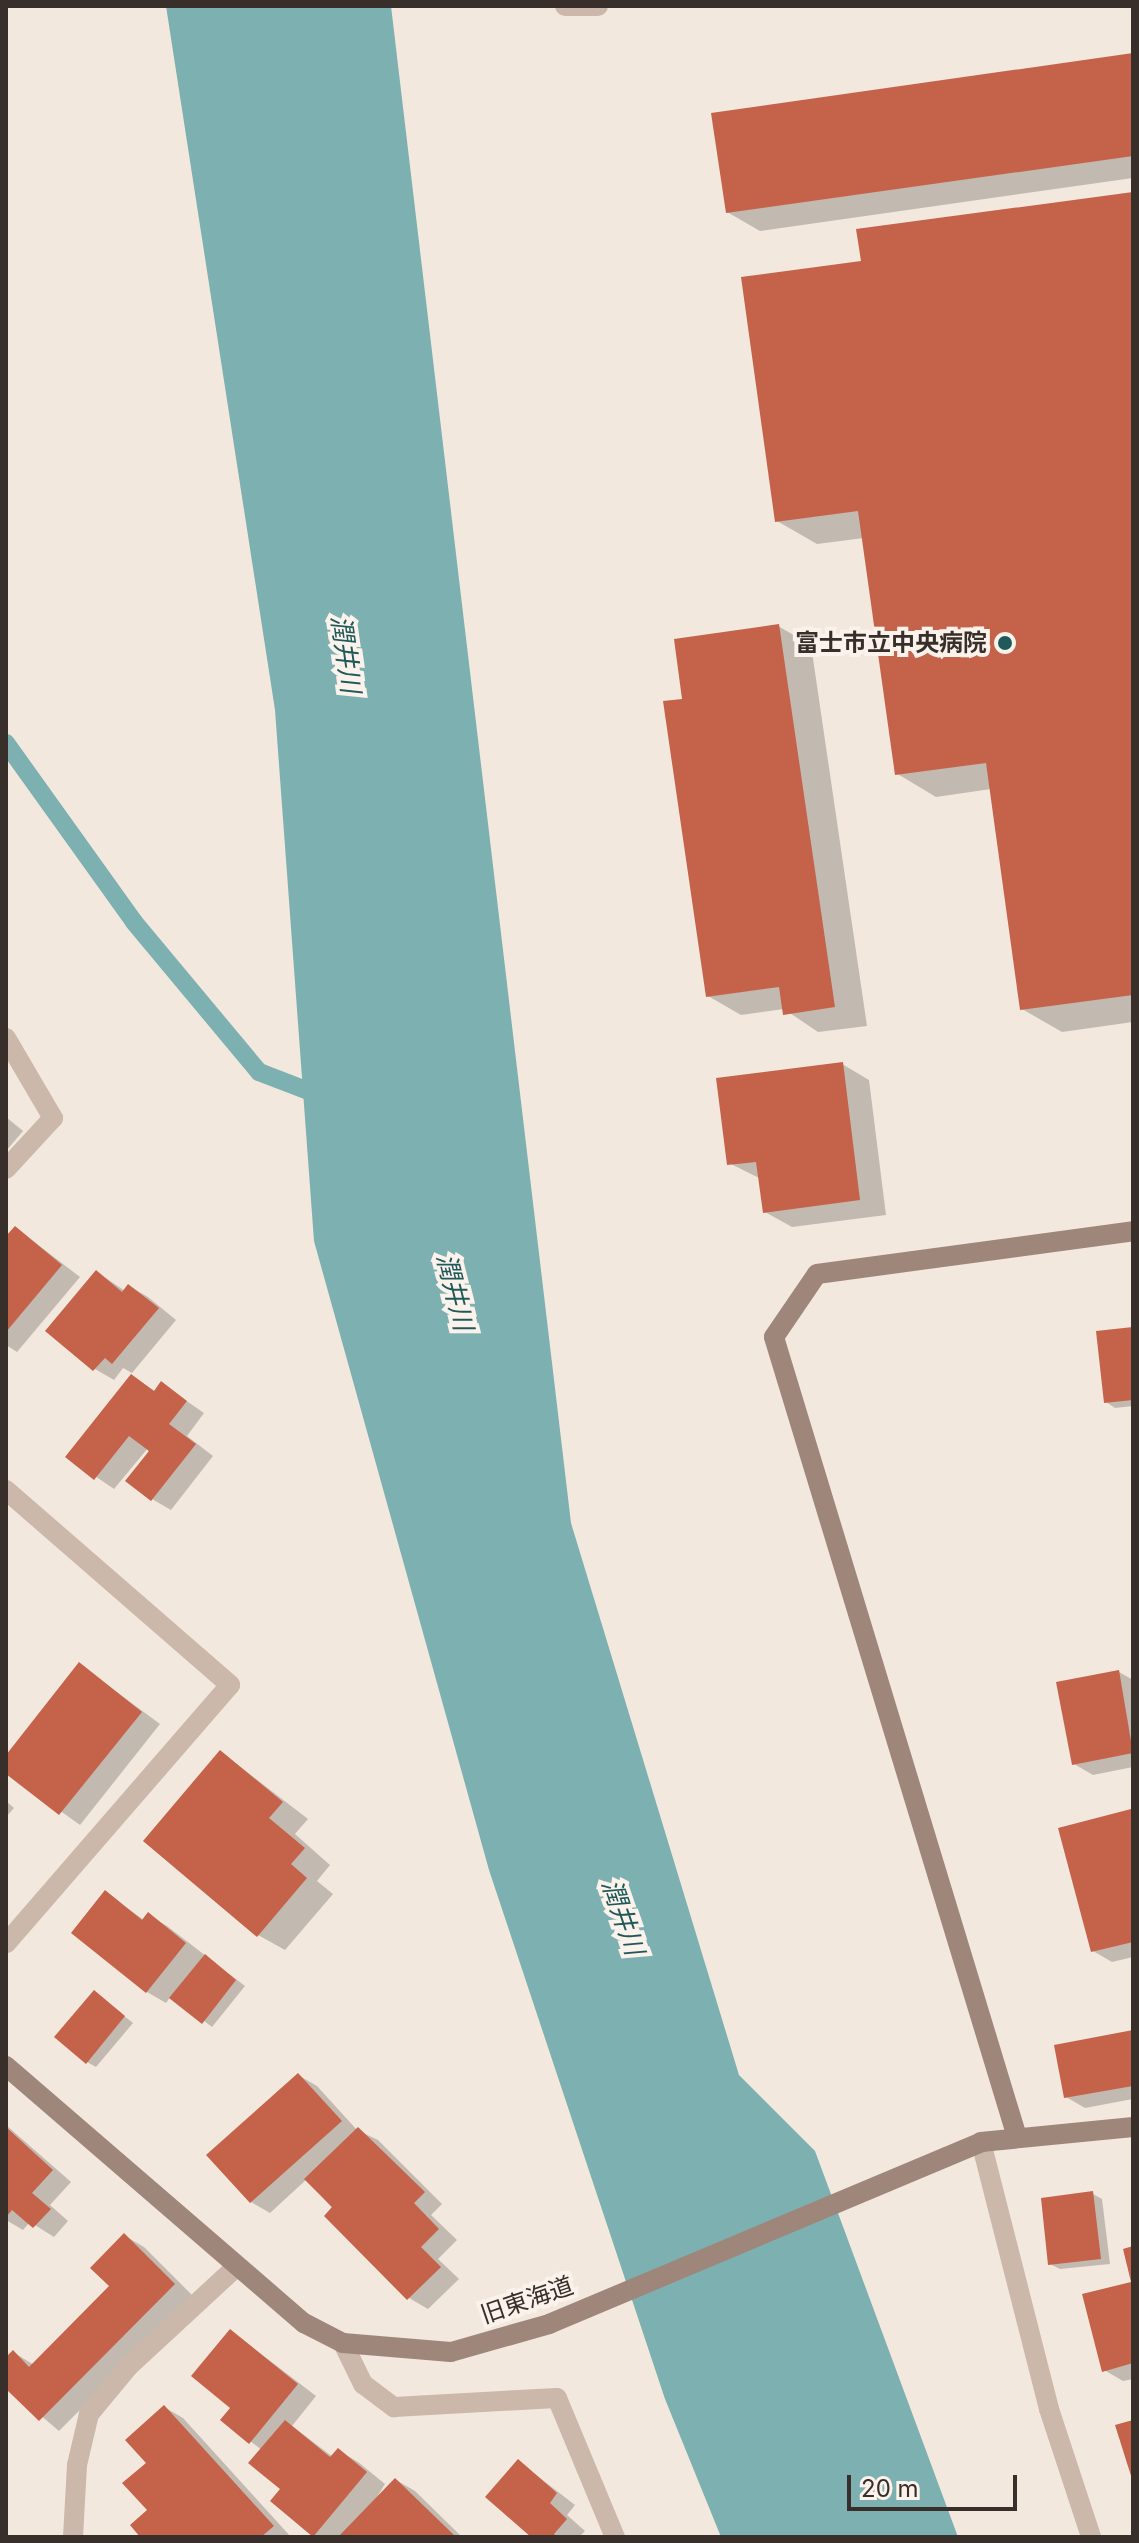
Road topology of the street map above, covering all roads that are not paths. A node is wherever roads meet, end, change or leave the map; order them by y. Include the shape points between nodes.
1 (565, 6) edge
2 (598, 6) edge
3 (6, 1038) edge
4 (6, 1169) edge
5 (1133, 1231) edge
6 (6, 1490) edge
7 (6, 1944) edge
8 (6, 2066) edge
9 (1133, 2127) edge
10 (1017, 2137) junction
11 (981, 2142) junction
12 (235, 2268) junction
13 (343, 2343) junction
14 (73, 2537) edge
15 (615, 2537) edge
16 (1091, 2537) edge

1 - 2 street
3 - 4 street via 53,1118
5 - 10 street via 817,1274 774,1337
6 - 7 street via 230,1685
8 - 12 street, 旧東海道
9 - 10 street, 旧東海道
10 - 11 street, 旧東海道
11 - 13 street, 旧東海道 via 549,2324 451,2352
11 - 16 street via 1049,2409
12 - 13 street, 旧東海道 via 304,2323
12 - 14 street via 128,2367 89,2414 77,2465
13 - 15 street via 363,2384 394,2407 557,2398

